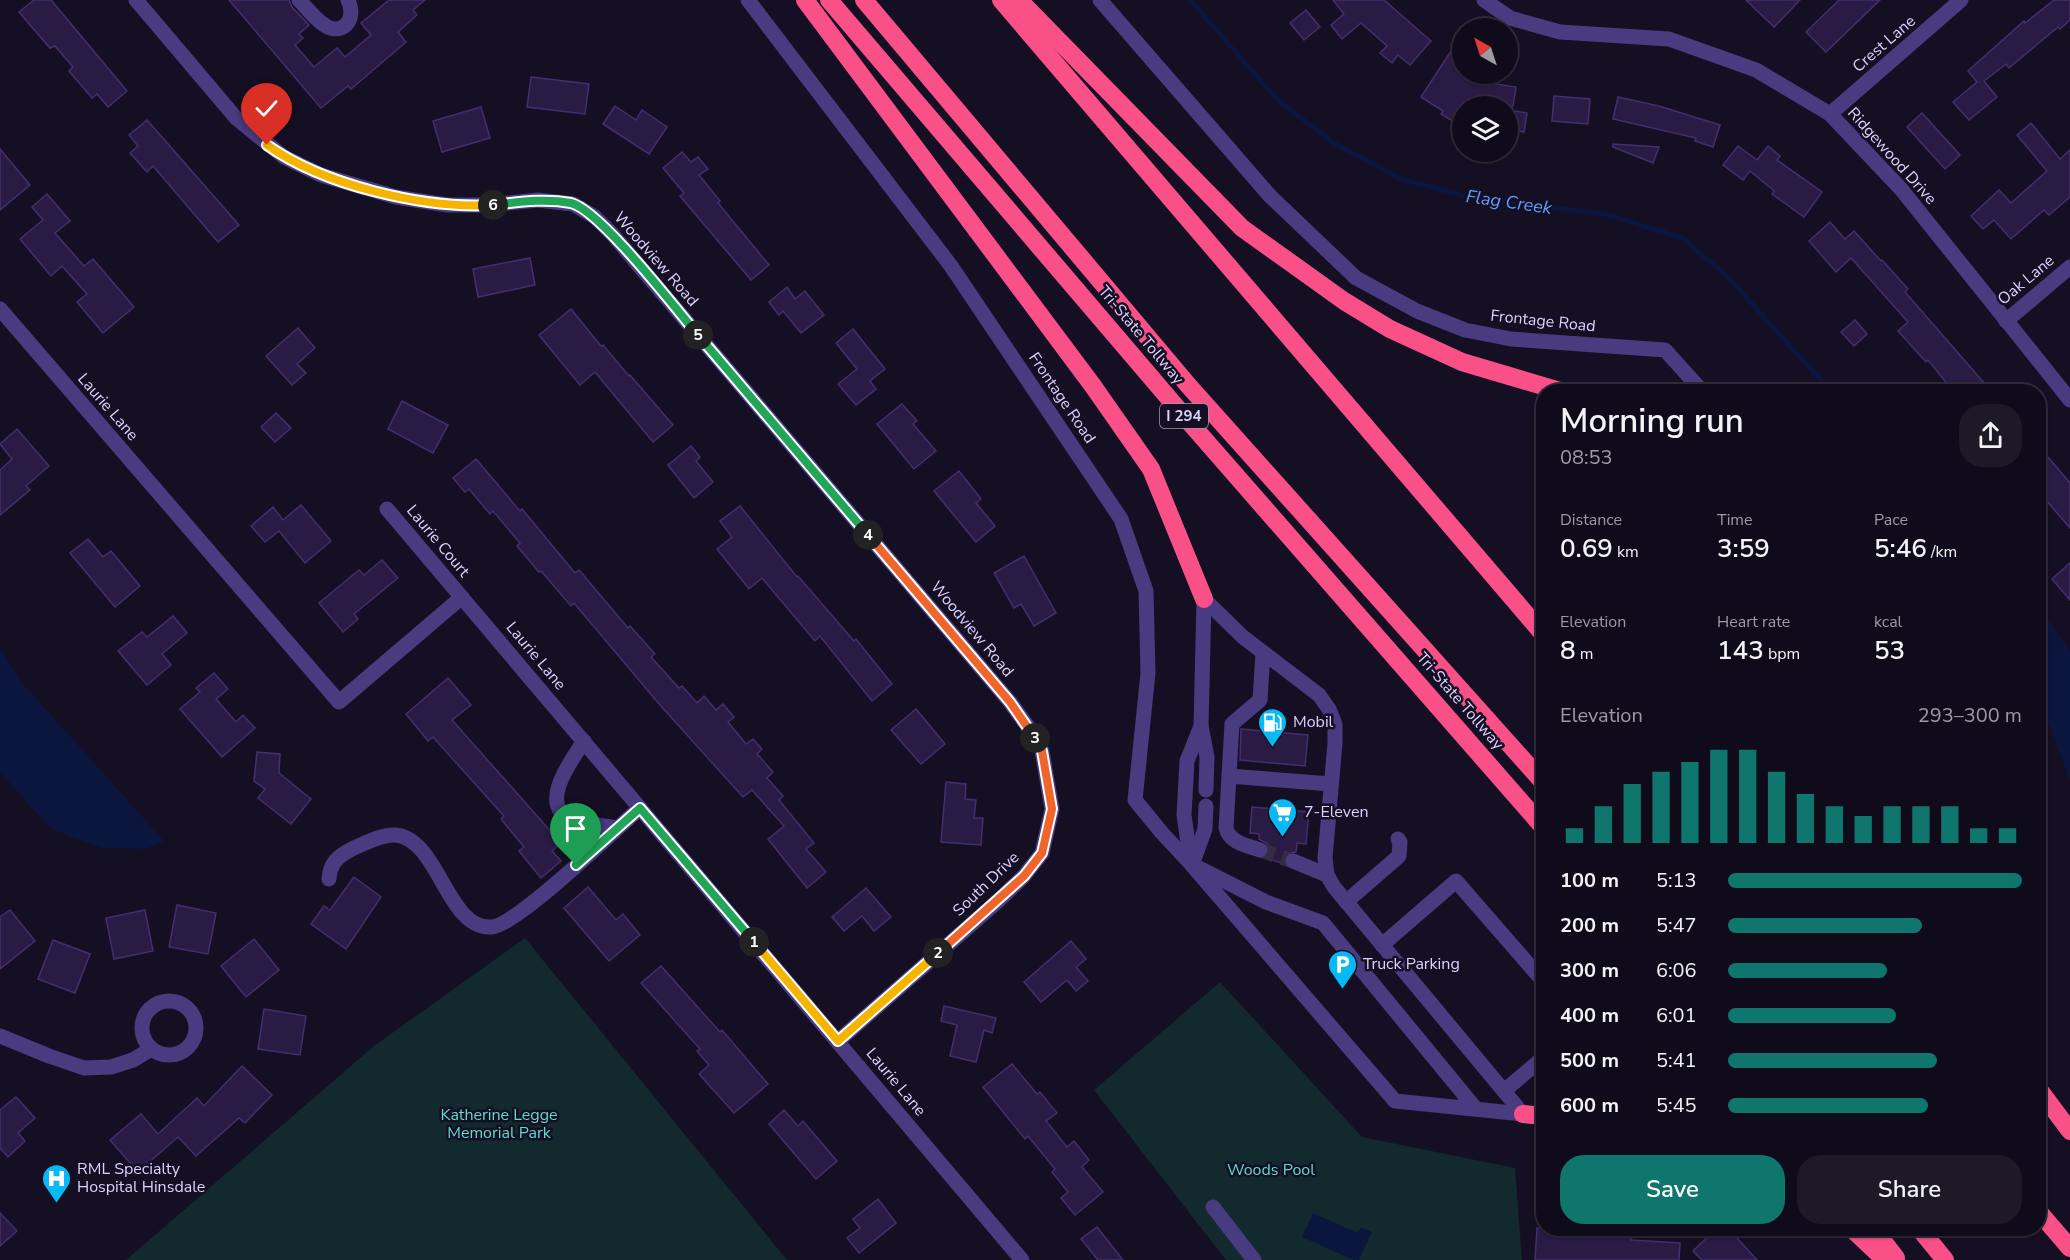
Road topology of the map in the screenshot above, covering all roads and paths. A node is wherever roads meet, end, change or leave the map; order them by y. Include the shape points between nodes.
1 (136, 0) edge
2 (299, 0) edge
3 (348, 0) edge
4 (748, 0) edge
5 (805, 0) edge
6 (829, 0) edge
7 (864, 0) edge
8 (1001, 0) edge
9 (1019, 0) edge
10 (1100, 0) edge
11 (1484, 0) edge
12 (1961, 0) edge
13 (1830, 114) junction
14 (2070, 267) edge
15 (0, 309) edge
16 (2006, 321) junction
17 (1536, 384) edge
18 (1696, 384) edge
19 (2070, 400) edge
20 (387, 508) dead end
21 (462, 597) junction
22 (1204, 599) junction
23 (1536, 626) edge
24 (1263, 653) junction
25 (1201, 726) junction
26 (584, 741) junction
27 (1536, 774) edge
28 (1229, 776) junction
29 (1331, 784) junction
30 (1206, 790) dead end
31 (1206, 806) dead end
32 (640, 808) junction
33 (1052, 809) joint
34 (1536, 819) edge
35 (617, 828) junction
36 (1398, 839) dead end
37 (1260, 850) tunnel mouth
38 (1293, 861) tunnel mouth
39 (1191, 864) junction
40 (1327, 875) junction
41 (329, 879) dead end
42 (1346, 902) junction
43 (1382, 945) junction
44 (1536, 973) edge
45 (0, 1036) edge
46 (838, 1041) junction
47 (152, 1049) dead end
48 (1536, 1064) edge
49 (1504, 1091) junction
50 (2046, 1099) edge
51 (1476, 1109) junction
52 (1523, 1114) junction
53 (1536, 1115) edge
54 (2070, 1131) edge
55 (1213, 1207) dead end
56 (2046, 1220) edge
57 (1860, 1236) edge
58 (1879, 1236) edge
59 (1926, 1236) edge
60 (2070, 1248) edge
61 (1022, 1260) edge
62 (1254, 1260) edge
63 (1885, 1260) edge
64 (1898, 1260) edge
65 (1945, 1260) edge

1 - 33 street, Woodview Road via 236,118 284,157 321,174 396,197 447,205 538,200 573,204 595,217 1010,702 1042,751
2 - 3 street via 332,29 351,20 353,10
4 - 39 street, Frontage Road via 951,266 1121,519 1146,591 1148,673 1135,800
5 - 22 highway via 1151,469
6 - 34 highway, Tri-State Tollway / I 294 via 1184,416
7 - 27 highway, Tri-State Tollway / I 294 via 1188,385
8 - 23 highway
9 - 17 highway via 1251,235 1390,329 1462,362
10 - 18 street, Frontage Road via 1270,196 1356,278 1417,311 1465,330 1511,339 1665,350
11 - 13 street, Ridgewood Drive via 1510,18 1560,32 1669,39 1756,70
12 - 13 street, Crest Lane
13 - 16 street, Ridgewood Drive via 1901,189
14 - 16 street, Oak Lane
15 - 21 street, Laurie Lane via 339,702
16 - 19 street, Ridgewood Drive
20 - 21 street, Laurie Court
21 - 26 street, Laurie Lane
22 - 24 street via 1242,638
22 - 25 street
24 - 28 street via 1260,700 1232,724
24 - 29 street via 1319,695 1329,709 1335,724
25 - 30 street via 1207,757
25 - 39 street via 1187,761 1184,815
26 - 32 street, Laurie Lane
26 - 35 street via 567,767 556,804 568,818
28 - 29 street
28 - 37 street via 1228,835
29 - 40 street
31 - 39 street via 1205,829
32 - 35 street
32 - 46 street, Laurie Lane
33 - 46 street, South Drive via 1042,853 1024,876
35 - 41 street via 534,902 496,927 472,923 423,852 409,839 397,835 339,856 329,868
36 - 42 street via 1398,856
38 - 40 street
39 - 51 street via 1266,902 1323,923
39 - 51 street, Frontage Road via 1395,1101
40 - 42 street
42 - 43 street
43 - 44 street via 1456,881
43 - 49 street
45 - 47 street via 84,1068 111,1067
46 - 61 street, Laurie Lane
48 - 49 street
49 - 52 street
50 - 54 highway
51 - 52 street, Frontage Road
52 - 53 highway
55 - 62 street
56 - 60 highway
57 - 63 highway
58 - 64 highway
59 - 65 highway

